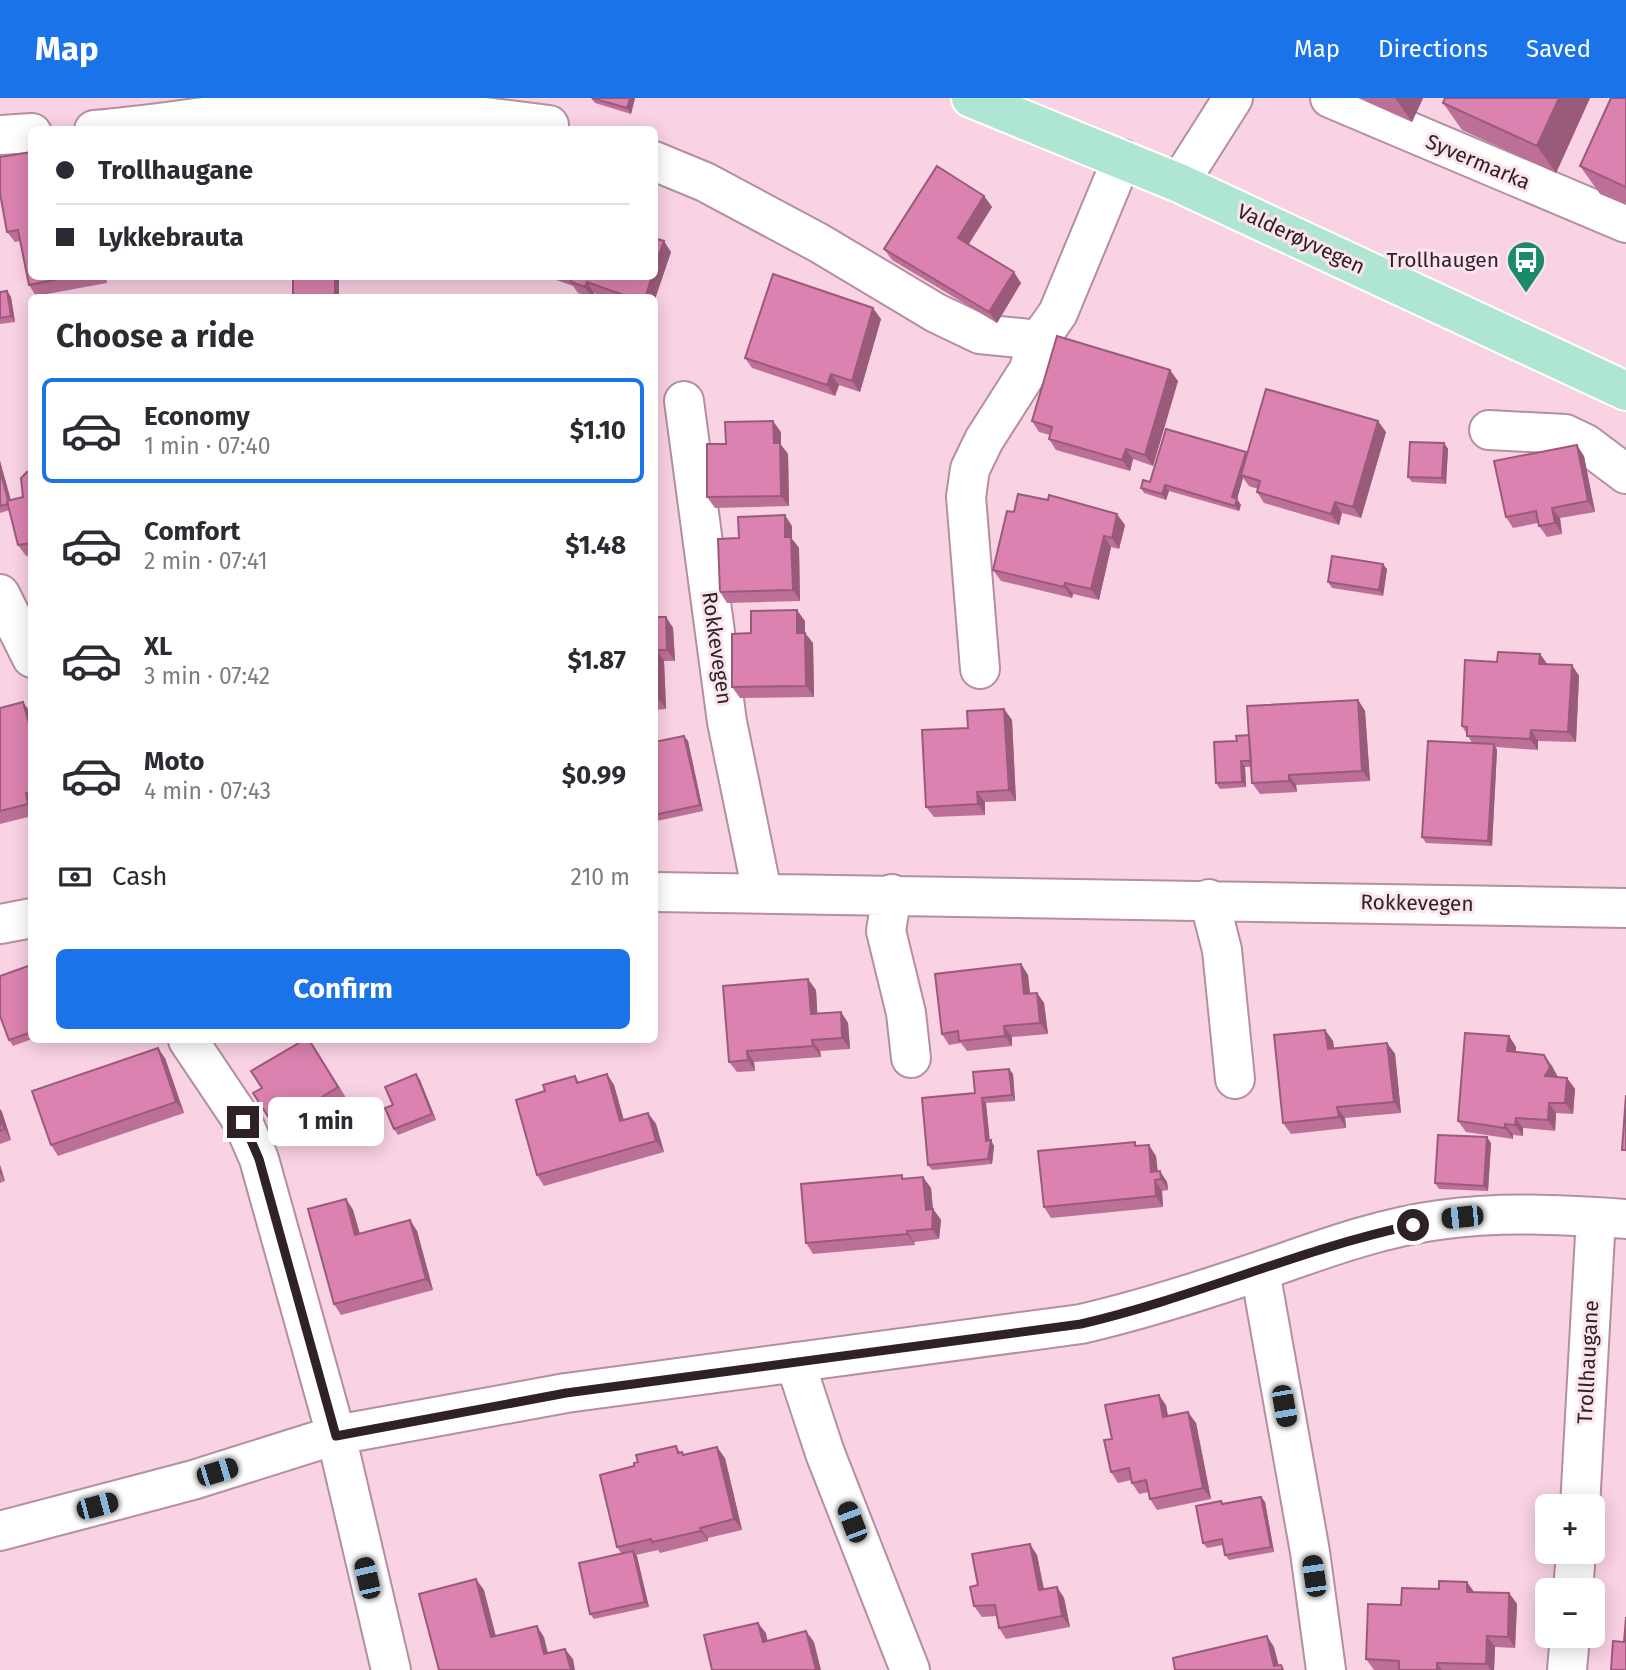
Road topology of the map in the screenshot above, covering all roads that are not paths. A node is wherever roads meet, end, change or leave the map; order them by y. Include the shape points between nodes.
1 (971, 98) edge
2 (1233, 98) edge
3 (1330, 98) edge
4 (550, 125) dead end
5 (130, 126) edge
6 (28, 134) edge
7 (0, 135) edge
8 (1122, 159) junction
9 (658, 163) edge
10 (1179, 183) junction
11 (1626, 223) edge
12 (1039, 340) junction
13 (1626, 391) edge
14 (684, 401) dead end
15 (1489, 430) dead end
16 (1626, 474) edge
17 (0, 594) edge
18 (28, 650) edge
19 (980, 669) dead end
20 (658, 891) edge
21 (762, 892) junction
22 (892, 894) junction
23 (1209, 899) junction
24 (1626, 908) edge
25 (28, 919) edge
26 (0, 924) edge
27 (190, 1043) edge
28 (911, 1058) dead end
29 (1235, 1079) dead end
30 (1611, 1218) edge
31 (1260, 1271) junction
32 (795, 1362) junction
33 (336, 1436) junction
34 (1581, 1494) edge
35 (0, 1531) edge
36 (1569, 1648) edge
37 (391, 1670) edge
38 (910, 1670) edge
39 (1326, 1670) edge
40 (1567, 1670) edge

1 - 8 main road, Valderøyvegen
2 - 10 street
3 - 11 street, Syvermarka
4 - 5 street via 361,107 293,108
6 - 7 street
8 - 10 main road, Valderøyvegen
8 - 12 street via 1058,313
9 - 12 street via 727,194 980,334
10 - 13 main road, Valderøyvegen
12 - 19 street via 1028,371 984,440 967,481
14 - 21 street, Rokkevegen via 727,722
15 - 16 street via 1565,434
17 - 18 street
20 - 21 street, Rokkevegen
21 - 22 street, Rokkevegen
22 - 23 street, Rokkevegen
22 - 28 street via 886,931 906,1013
23 - 24 street, Rokkevegen
23 - 29 street via 1222,950
25 - 26 street
27 - 33 street via 243,1122 259,1159
30 - 31 street, Trollhaugane via 1486,1214 1437,1220 1328,1247
30 - 34 street, Trollhaugane
31 - 32 street, Trollhaugane via 1141,1310 1081,1324
31 - 39 street
32 - 33 street, Trollhaugane via 566,1393
32 - 38 street via 825,1453
33 - 35 street, Trollhaugane
33 - 37 street
36 - 40 street

